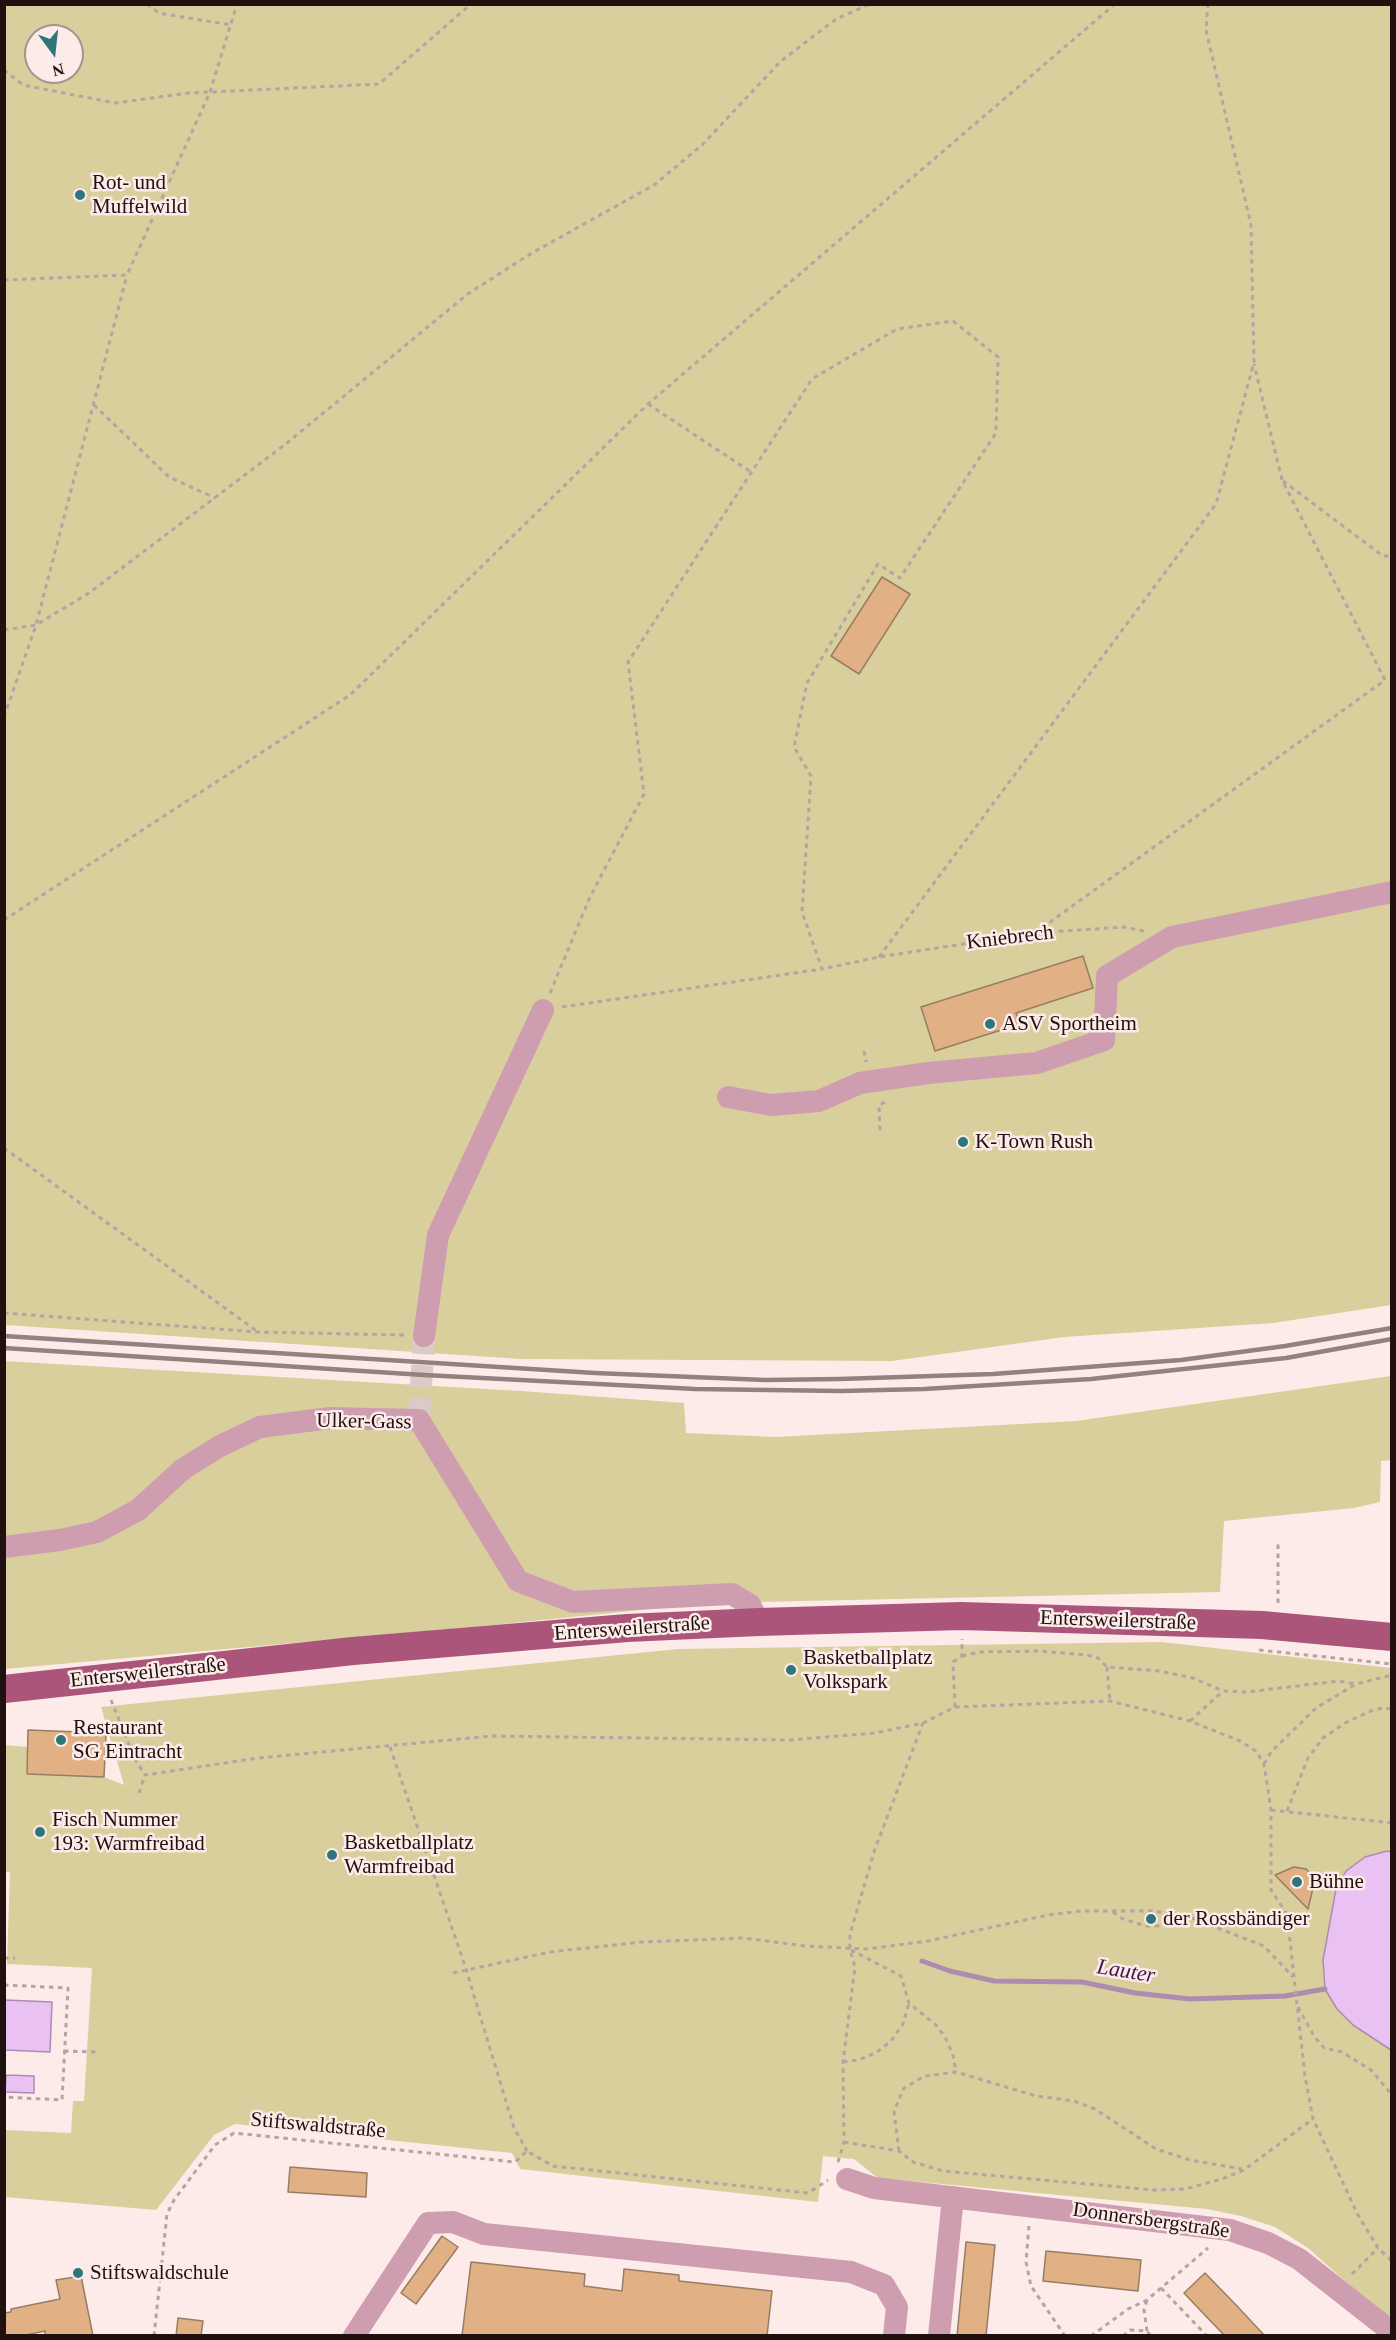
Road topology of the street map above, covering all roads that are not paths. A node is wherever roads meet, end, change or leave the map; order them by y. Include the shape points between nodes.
1 (1392, 892) edge
2 (543, 1010) road end
3 (728, 1097) dead end
4 (424, 1336) tunnel mouth
5 (4, 1547) edge
6 (759, 1622) junction
7 (1392, 1622) edge
8 (1392, 1636) edge
9 (1257, 1637) junction
10 (4, 1689) edge
11 (840, 2179) road end
12 (953, 2197) junction
13 (1392, 2332) edge
14 (354, 2336) edge
15 (894, 2336) edge
16 (939, 2336) edge

1 - 3 street via 1172,937 1107,976 1104,1040 1037,1063 860,1083 819,1101 771,1105
2 - 4 street via 438,1235
5 - 6 street, Ulker-Gass via 97,1532 138,1510 192,1463 260,1427 330,1418 419,1420 518,1581 573,1602 732,1594 750,1605
6 - 9 main road, Entersweilerstraße via 961,1617
6 - 10 main road, Entersweilerstraße via 627,1628 377,1649
7 - 9 main road, Entersweilerstraße
8 - 9 main road, Entersweilerstraße
11 - 12 street, Donnersbergstraße via 874,2188
12 - 13 street, Donnersbergstraße via 1230,2230 1299,2259
12 - 16 street
14 - 15 street via 428,2223 453,2222 484,2234 851,2272 884,2285 897,2307

